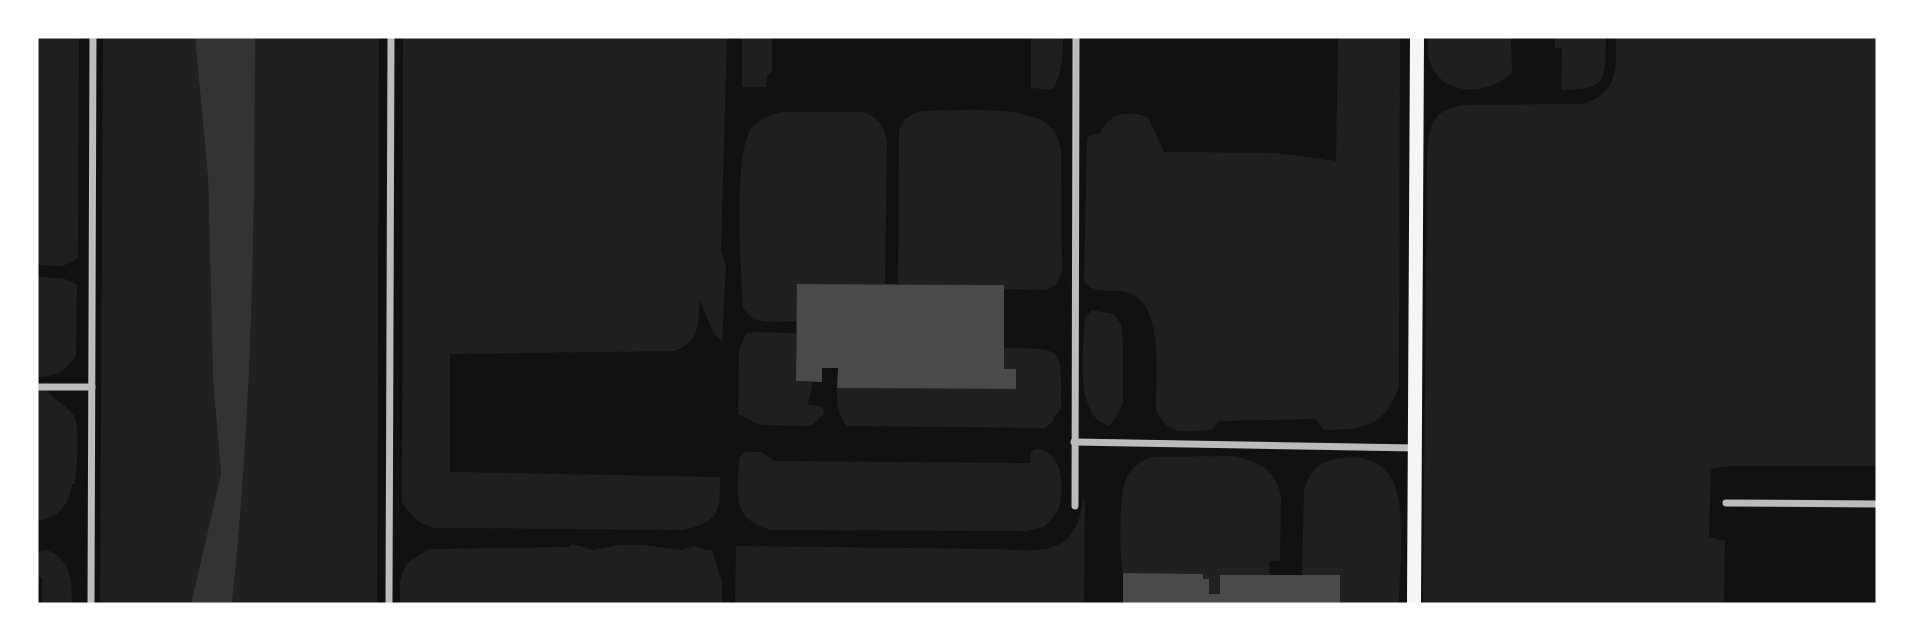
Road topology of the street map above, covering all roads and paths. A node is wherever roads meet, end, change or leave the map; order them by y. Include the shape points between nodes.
1 (93, 37) edge
2 (391, 37) edge
3 (1076, 37) edge
4 (1417, 37) edge
5 (37, 387) edge
6 (92, 387) junction
7 (1074, 442) junction
8 (1415, 448) junction
9 (1726, 503) dead end
10 (1877, 504) edge
11 (1075, 506) dead end
12 (91, 604) edge
13 (389, 604) edge
14 (1414, 604) edge

1 - 6 street
2 - 13 street
3 - 7 street
4 - 8 main road
5 - 6 street
6 - 12 street
7 - 8 street
7 - 11 street
8 - 14 main road
9 - 10 street

